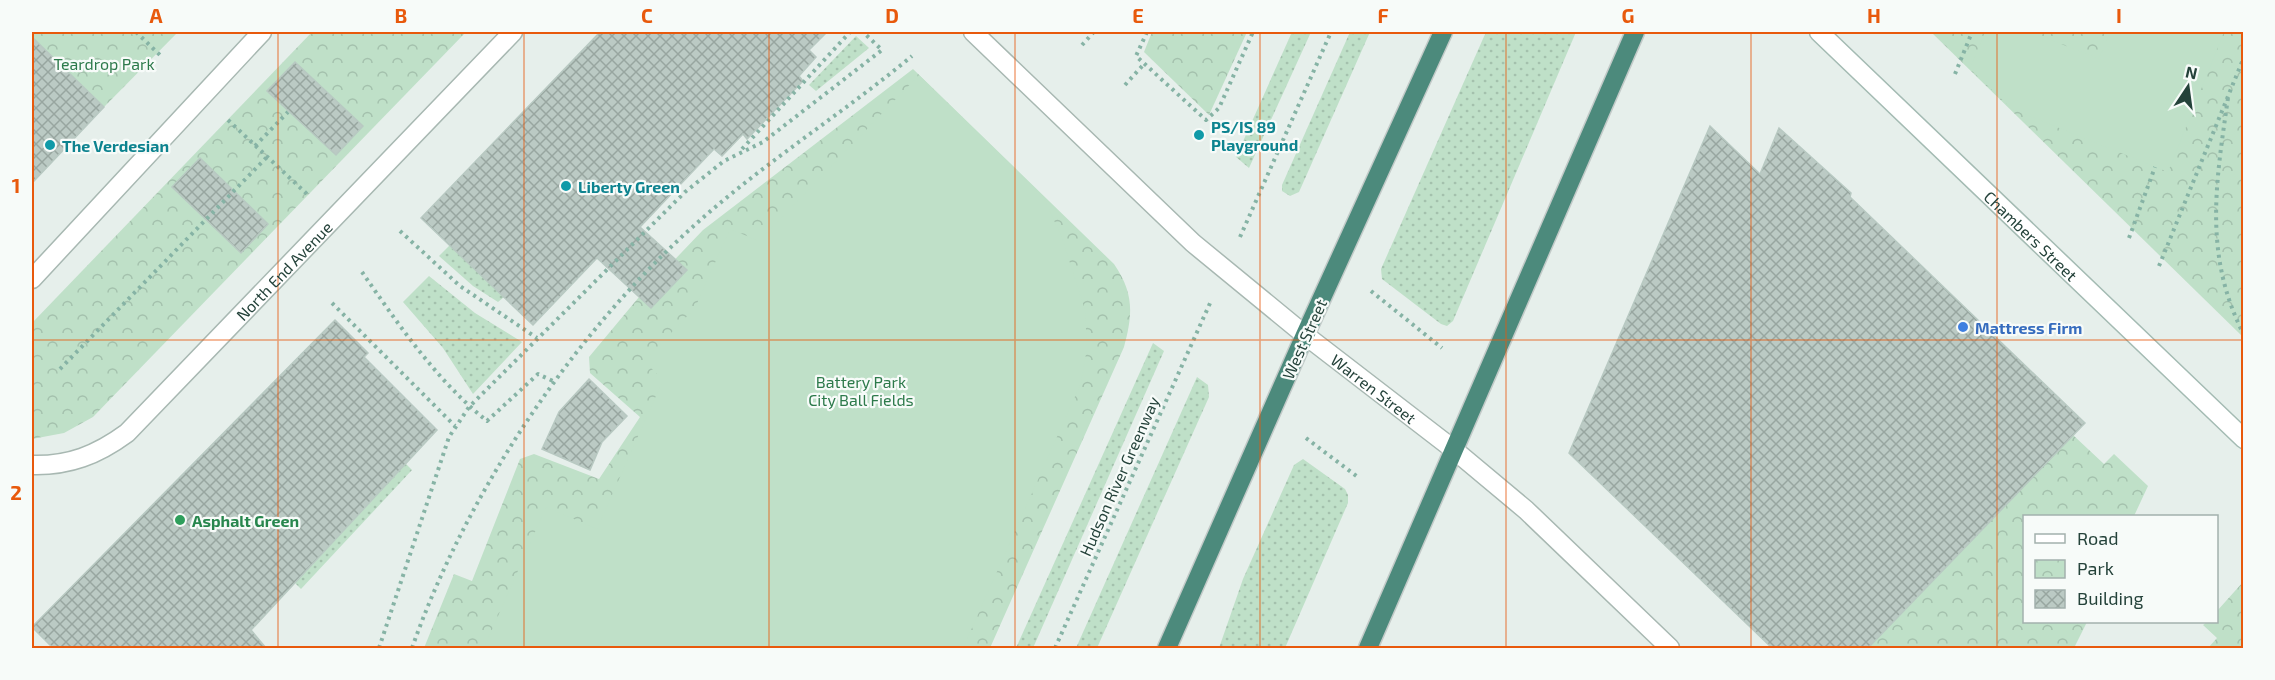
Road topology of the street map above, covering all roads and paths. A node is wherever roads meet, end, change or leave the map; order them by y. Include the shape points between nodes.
1 (136, 32) edge
2 (262, 32) edge
3 (513, 32) edge
4 (850, 32) edge
5 (862, 32) edge
6 (973, 32) edge
7 (1147, 32) edge
8 (1253, 32) edge
9 (1331, 32) edge
10 (1443, 32) edge
11 (1635, 32) edge
12 (1819, 32) edge
13 (1972, 32) edge
14 (1093, 33) edge
15 (1082, 45) dead end
16 (912, 56) dead end
17 (2244, 57) edge
18 (163, 58) dead end
19 (1144, 64) junction
20 (1955, 74) dead end
21 (1125, 85) dead end
22 (2228, 98) junction
23 (288, 112) dead end
24 (227, 119) dead end
25 (255, 146) junction
26 (740, 152) junction
27 (267, 157) junction
28 (2155, 167) dead end
29 (308, 196) dead end
30 (1244, 229) dead end
31 (400, 231) dead end
32 (2129, 238) dead end
33 (2159, 266) dead end
34 (362, 272) dead end
35 (32, 279) edge
36 (1371, 291) dead end
37 (332, 303) dead end
38 (1205, 314) dead end
39 (1305, 335) junction
40 (2244, 335) edge
41 (537, 338) junction
42 (1442, 348) dead end
43 (60, 369) dead end
44 (555, 382) junction
45 (470, 407) junction
46 (455, 426) junction
47 (1305, 438) dead end
48 (2244, 439) edge
49 (1453, 449) junction
50 (32, 465) edge
51 (1359, 478) dead end
52 (379, 648) edge
53 (412, 648) edge
54 (1056, 648) edge
55 (1167, 648) edge
56 (1368, 648) edge
57 (1670, 648) edge

1 - 18 path
2 - 35 street
3 - 50 street, North End Avenue via 127,433 88,457 65,464
4 - 26 path
5 - 26 path via 882,50 763,142
6 - 39 street, Warren Street via 1193,243
7 - 19 path via 1136,56
8 - 19 path via 1219,108 1206,120
9 - 30 path
10 - 39 highway, West Street
11 - 49 highway
12 - 48 street, Chambers Street
13 - 20 path
14 - 15 path
16 - 44 path via 696,223 627,294
17 - 22 path
19 - 21 path
22 - 33 path
22 - 40 path via 2217,174 2216,249
23 - 25 path
24 - 25 path
25 - 27 path
26 - 41 path via 685,192
27 - 29 path
27 - 43 path
28 - 32 path
31 - 41 path via 460,286
34 - 45 path via 429,362
36 - 42 path
37 - 46 path
38 - 54 path, Hudson River Greenway
39 - 49 street, Warren Street
39 - 55 highway, West Street
41 - 45 path
44 - 45 path via 538,374 487,421
44 - 53 path via 506,452 462,529
45 - 46 path
46 - 52 path
47 - 51 path
49 - 56 highway
49 - 57 street, Warren Street via 1526,510

